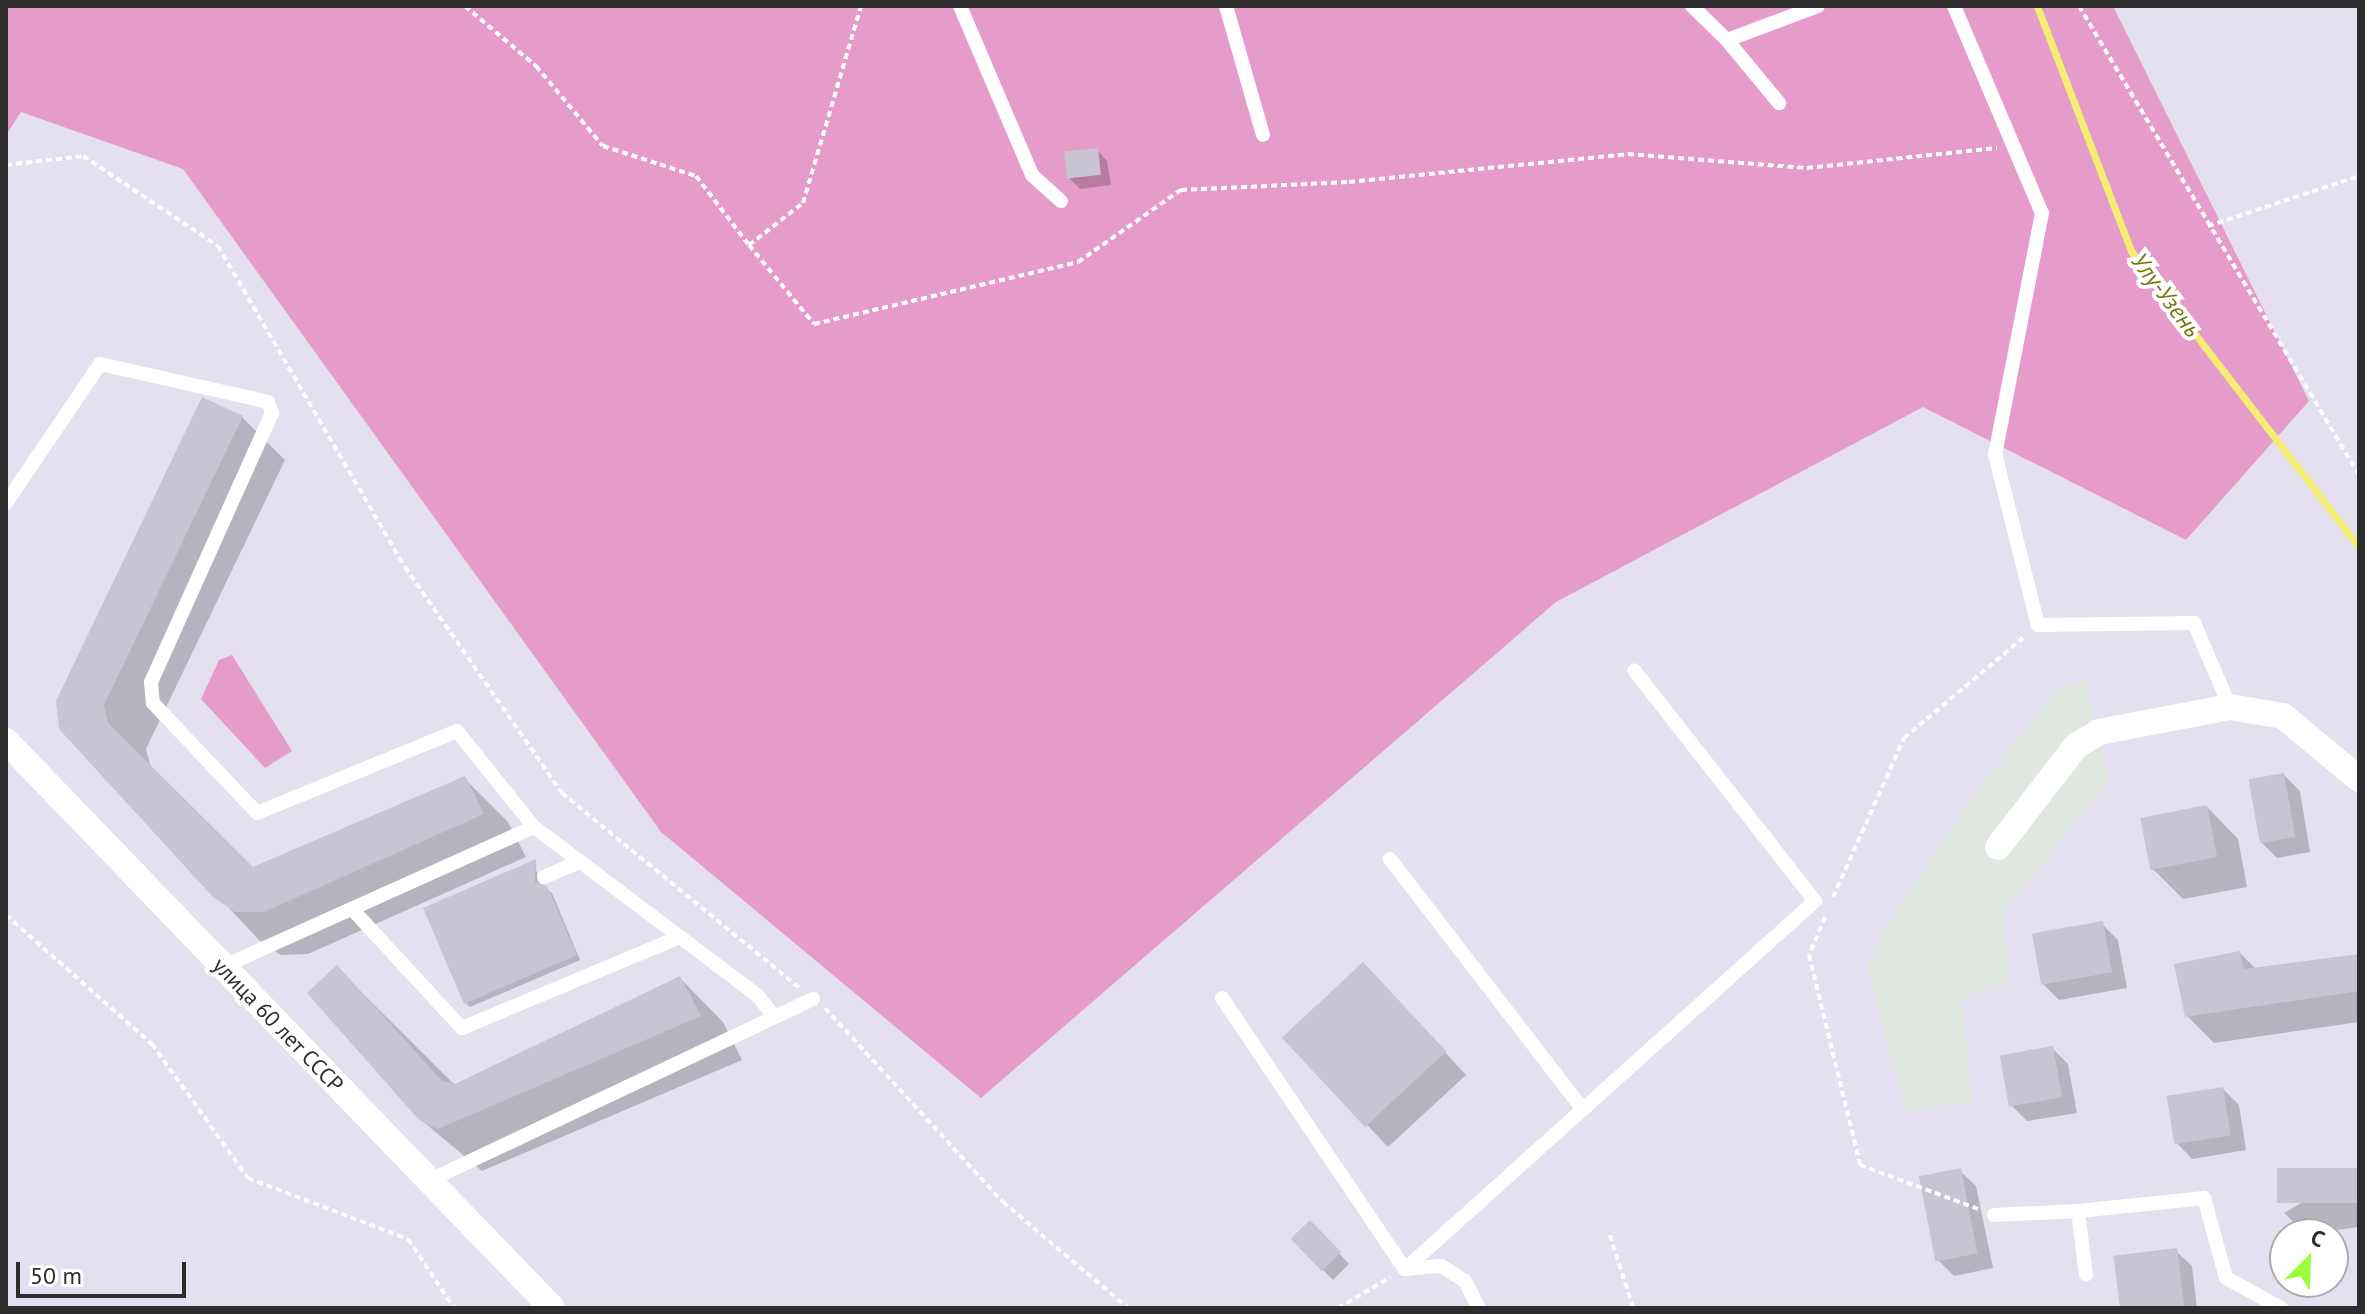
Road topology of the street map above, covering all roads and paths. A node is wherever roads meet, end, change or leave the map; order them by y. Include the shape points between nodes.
1 (465, 6) edge
2 (861, 6) edge
3 (960, 6) edge
4 (1226, 6) edge
5 (1692, 6) edge
6 (1818, 6) edge
7 (1954, 6) edge
8 (2079, 6) edge
9 (1727, 40) junction
10 (1779, 103) dead end
11 (1263, 135) dead end
12 (2011, 145) junction
13 (6, 165) edge
14 (2359, 176) edge
15 (1061, 201) dead end
16 (2208, 226) junction
17 (749, 245) junction
18 (2359, 475) edge
19 (6, 503) edge
20 (2038, 625) junction
21 (1634, 670) dead end
22 (2230, 707) junction
23 (6, 741) edge
24 (2359, 779) edge
25 (534, 827) junction
26 (1998, 847) dead end
27 (1390, 859) dead end
28 (580, 862) junction
29 (544, 877) dead end
30 (352, 909) junction
31 (6, 915) edge
32 (680, 937) junction
33 (222, 967) junction
34 (1222, 998) dead end
35 (813, 999) junction
36 (775, 1017) junction
37 (1581, 1107) junction
38 (428, 1181) junction
39 (2078, 1211) junction
40 (1994, 1215) joint
41 (1610, 1235) dead end
42 (1405, 1269) junction
43 (2086, 1275) dead end
44 (454, 1308) edge
45 (552, 1308) edge
46 (1128, 1308) edge
47 (1338, 1308) edge
48 (1479, 1308) edge
49 (1633, 1308) edge
50 (2281, 1308) edge

1 - 17 path via 536,66 603,146 696,176
2 - 17 path via 803,203
3 - 15 lane via 1032,175
4 - 11 lane
5 - 9 lane
6 - 9 lane
7 - 12 lane
8 - 16 path
9 - 10 lane
12 - 17 path via 1807,168 1628,154 1349,182 1181,190 1078,262 814,324
12 - 20 lane via 2042,213 1995,454
13 - 35 path via 83,156 218,246 405,567 562,793
14 - 16 path
16 - 18 path
19 - 25 lane via 100,364 268,402 272,413 151,682 153,703 257,813 457,731
20 - 22 lane via 2194,623
20 - 40 path via 1904,738 1809,955 1860,1165
21 - 37 lane via 1815,901
22 - 24 street via 2283,716
22 - 26 street via 2099,732 2076,746
23 - 33 street, улица 60 лет СССР
25 - 28 lane
25 - 30 lane
27 - 37 lane
28 - 29 lane
28 - 32 lane
30 - 32 lane via 462,1028
30 - 33 lane
31 - 44 path via 152,1044 248,1178 408,1239
32 - 36 lane
33 - 38 street, улица 60 лет СССР
34 - 42 lane
35 - 36 lane
35 - 46 path via 1003,1202
36 - 38 lane
37 - 42 lane
38 - 45 street, улица 60 лет СССР
39 - 40 lane
39 - 43 lane
39 - 50 lane via 2204,1198 2226,1278
41 - 49 path
42 - 47 path
42 - 48 lane via 1441,1266 1465,1281

